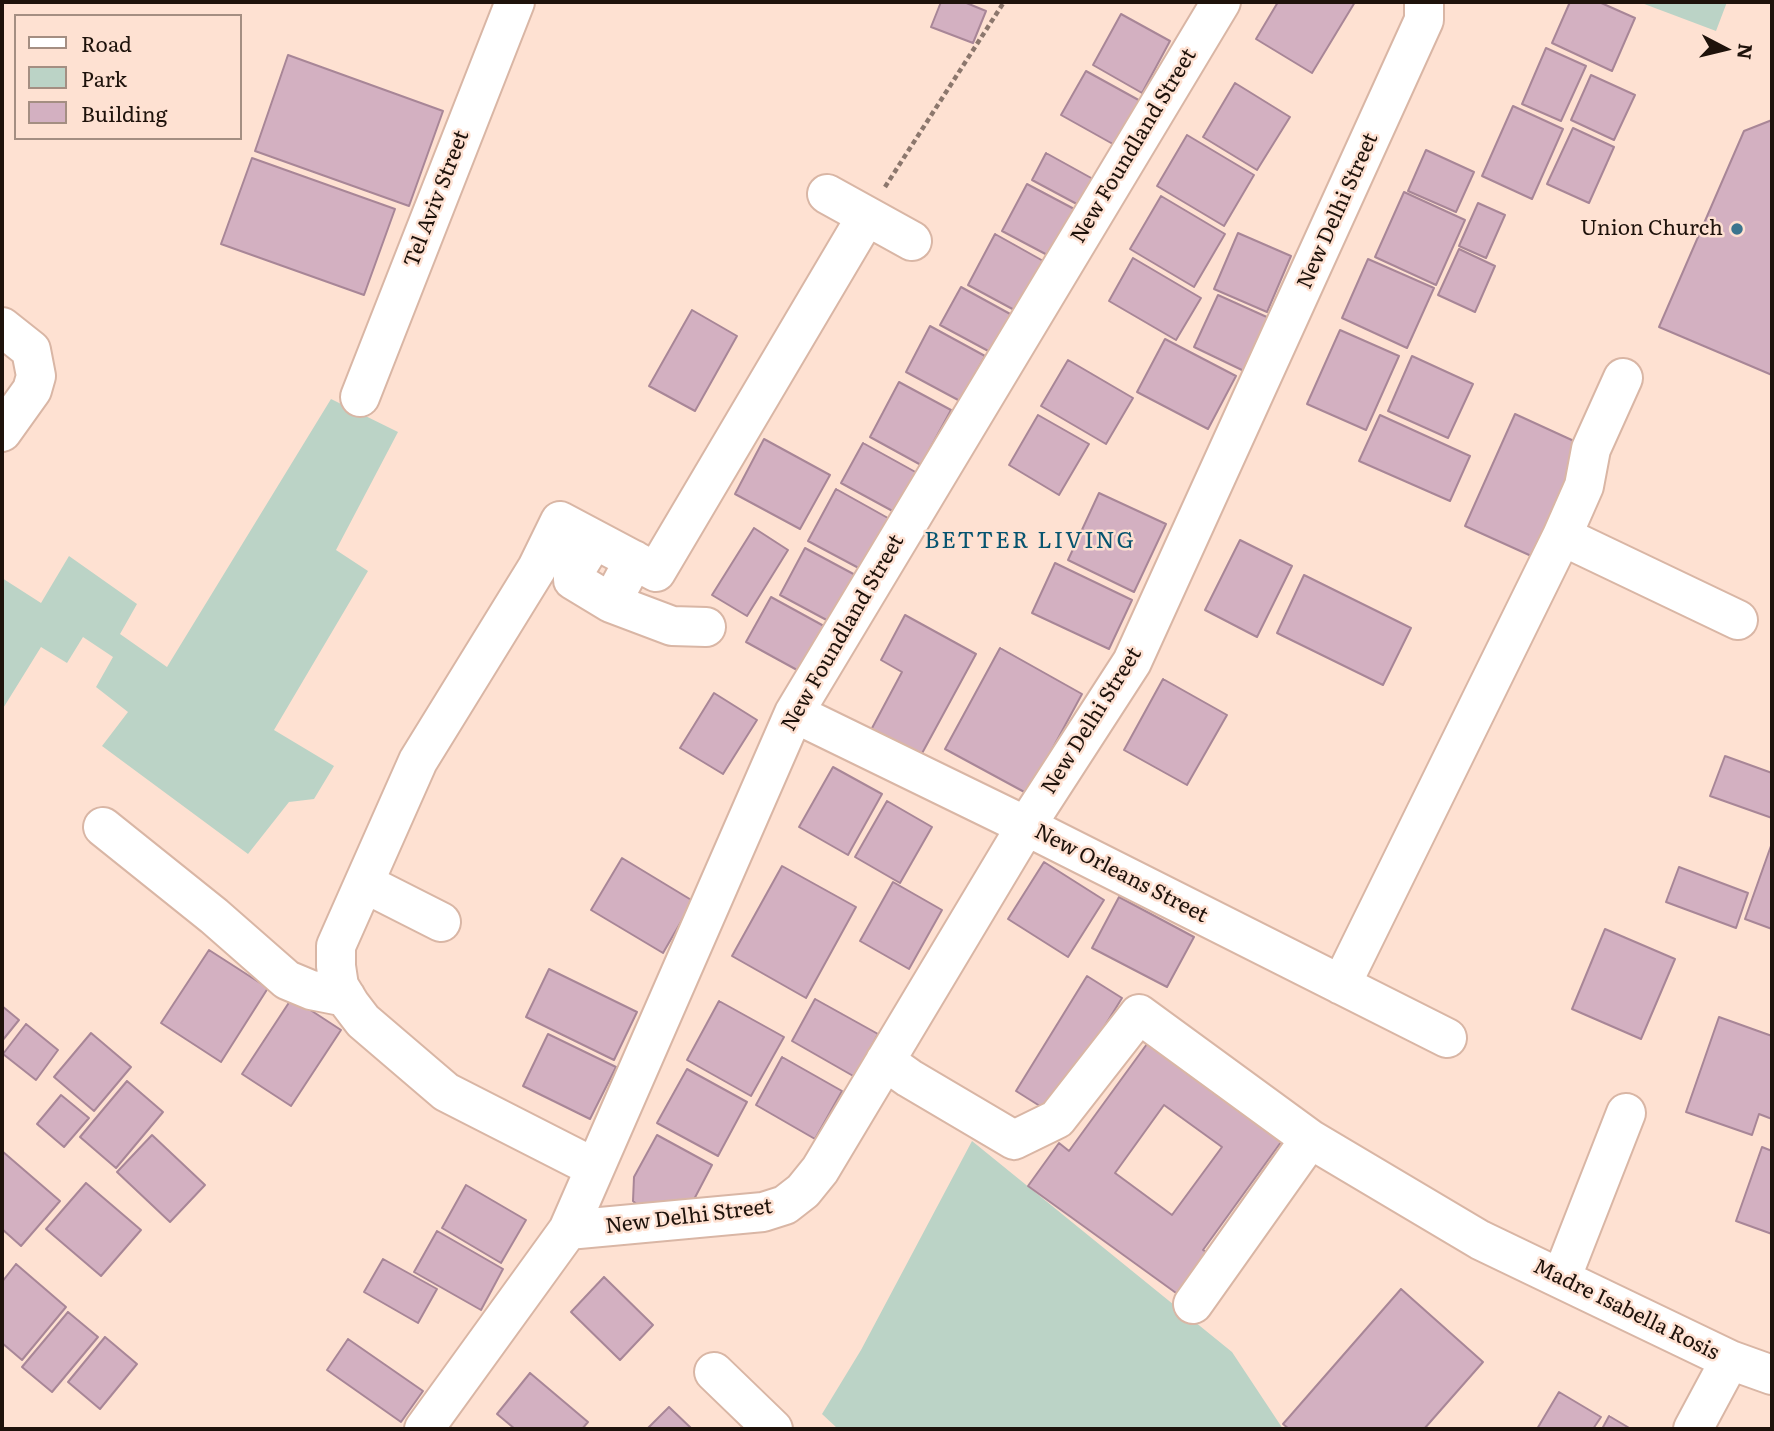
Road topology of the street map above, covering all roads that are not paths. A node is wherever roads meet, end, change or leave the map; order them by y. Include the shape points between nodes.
1 (515, 2) edge
2 (1221, 2) edge
3 (1424, 2) edge
4 (827, 194) dead end
5 (866, 217) junction
6 (912, 241) dead end
7 (2, 327) edge
8 (1623, 378) dead end
9 (360, 397) dead end
10 (2, 432) edge
11 (1562, 536) junction
12 (594, 540) junction
13 (635, 560) junction
14 (611, 603) junction
15 (1738, 620) dead end
16 (705, 627) dead end
17 (794, 713) junction
18 (1026, 825) junction
19 (103, 827) dead end
20 (365, 883) junction
21 (441, 922) dead end
22 (1341, 985) junction
23 (346, 997) junction
24 (1447, 1038) dead end
25 (886, 1061) junction
26 (1626, 1112) dead end
27 (1310, 1139) junction
28 (595, 1168) junction
29 (568, 1230) junction
30 (1561, 1279) junction
31 (1193, 1304) dead end
32 (1730, 1360) junction
33 (714, 1372) dead end
34 (1772, 1375) edge
35 (424, 1429) edge
36 (773, 1429) edge
37 (1693, 1429) edge

1 - 9 street, Tel Aviv Street
2 - 17 street, New Foundland Street
3 - 18 street, New Delhi Street via 1424,20 1132,662
4 - 5 street
5 - 6 street
5 - 13 street via 656,572
7 - 10 street via 31,351 36,376 32,390
8 - 11 street via 1591,449 1584,486
11 - 15 street
11 - 22 street
12 - 13 street
12 - 14 street via 573,580
12 - 20 street via 560,521 537,568 418,761
13 - 14 street
14 - 16 street via 672,626
17 - 18 street, New Orleans Street
17 - 28 street, New Foundland Street
18 - 22 street, New Orleans Street
18 - 25 street, New Delhi Street
19 - 23 street via 288,980
20 - 21 street
20 - 23 street via 336,946 339,986
22 - 24 street, New Orleans Street
23 - 28 street via 363,1021 446,1092
25 - 27 street, Madre Isabella Rosis via 1014,1140 1057,1119 1139,1014
25 - 29 street, New Delhi Street via 820,1170 785,1205 737,1216
26 - 30 street
27 - 30 street, Madre Isabella Rosis via 1480,1240
27 - 31 street
28 - 29 street, New Foundland Street
29 - 35 street, New Foundland Street
30 - 32 street, Madre Isabella Rosis
32 - 34 street, Madre Isabella Rosis
32 - 37 street
33 - 36 street

